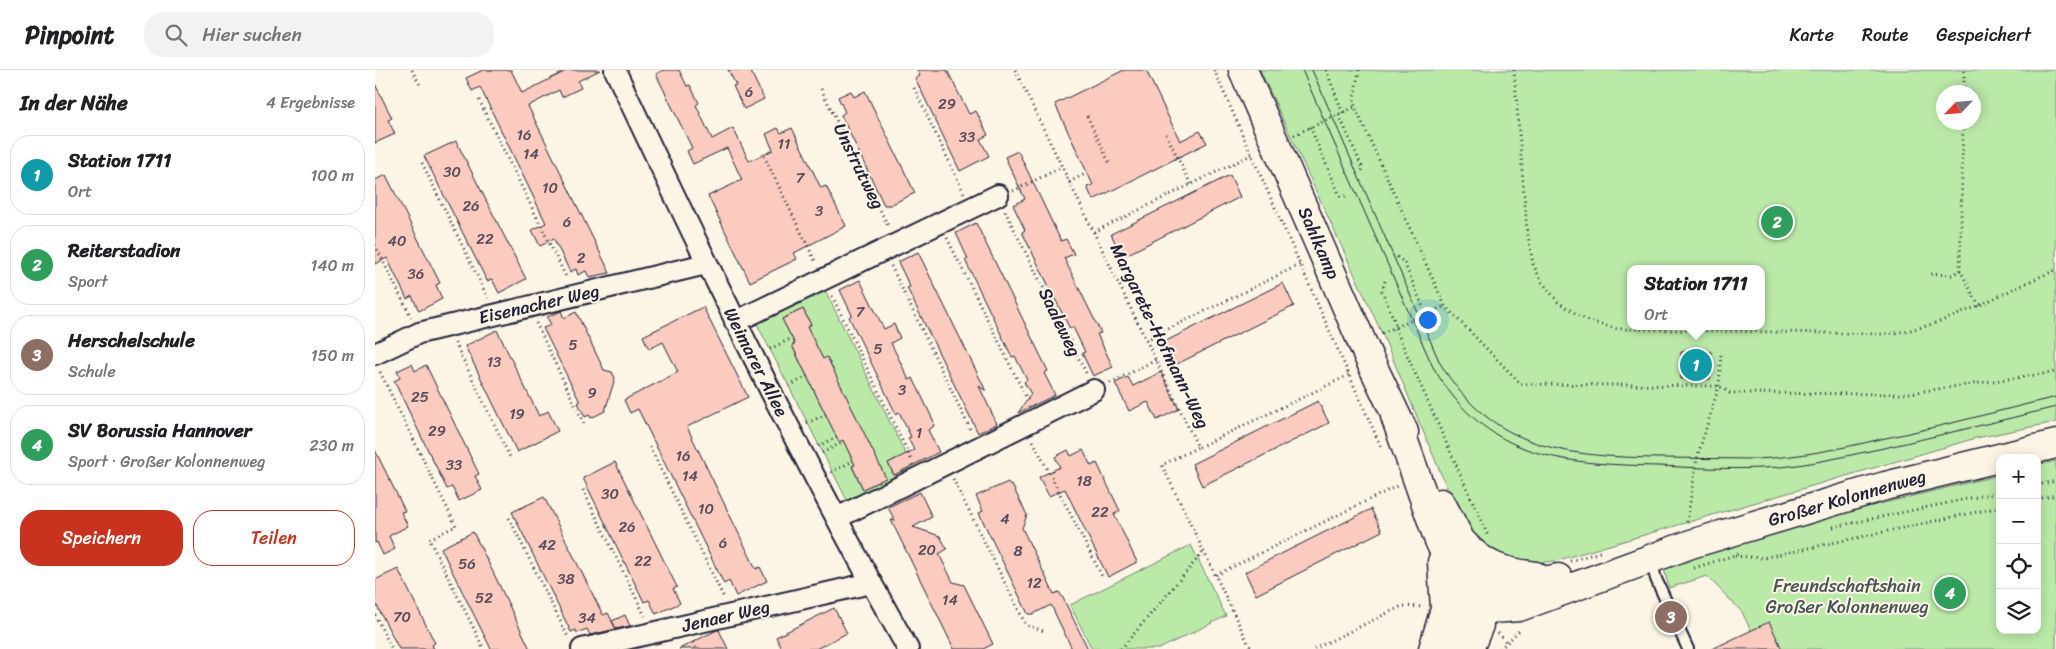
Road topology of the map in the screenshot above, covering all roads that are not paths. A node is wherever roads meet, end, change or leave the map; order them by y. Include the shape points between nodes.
1 (615, 70) edge
2 (1243, 70) edge
3 (998, 195) road end
4 (706, 264) junction
5 (735, 322) junction
6 (377, 362) edge
7 (1094, 390) road end
8 (2056, 444) edge
9 (837, 518) junction
10 (1450, 539) junction
11 (1645, 560) junction
12 (1554, 579) junction
13 (871, 583) junction
14 (1478, 603) junction
15 (1519, 607) junction
16 (575, 645) edge
17 (908, 649) edge
18 (1433, 649) edge
19 (1442, 649) edge
20 (1471, 649) edge
21 (1688, 649) edge

1 - 4 street, Weimarer Allee
2 - 10 street, Sahlkamp via 1264,149 1350,347 1395,416
3 - 5 street
4 - 5 street, Weimarer Allee
4 - 6 street, Eisenacher Weg via 419,333
5 - 9 street, Weimarer Allee
7 - 9 street
8 - 11 street, Großer Kolonnenweg via 1885,486
9 - 13 street, Weimarer Allee
10 - 12 street, Sahlkamp via 1495,568
10 - 14 street, Sahlkamp via 1458,583
10 - 18 street, Sahlkamp via 1444,573 1445,609
11 - 12 street, Großer Kolonnenweg
11 - 15 street, Großer Kolonnenweg
11 - 21 lane
12 - 14 street, Großer Kolonnenweg via 1504,588
13 - 16 street, Jenaer Weg via 653,633
13 - 17 street, Weimarer Allee
14 - 15 street, Großer Kolonnenweg via 1492,609
14 - 19 street
14 - 20 street via 1479,625
15 - 20 street, Großer Kolonnenweg

